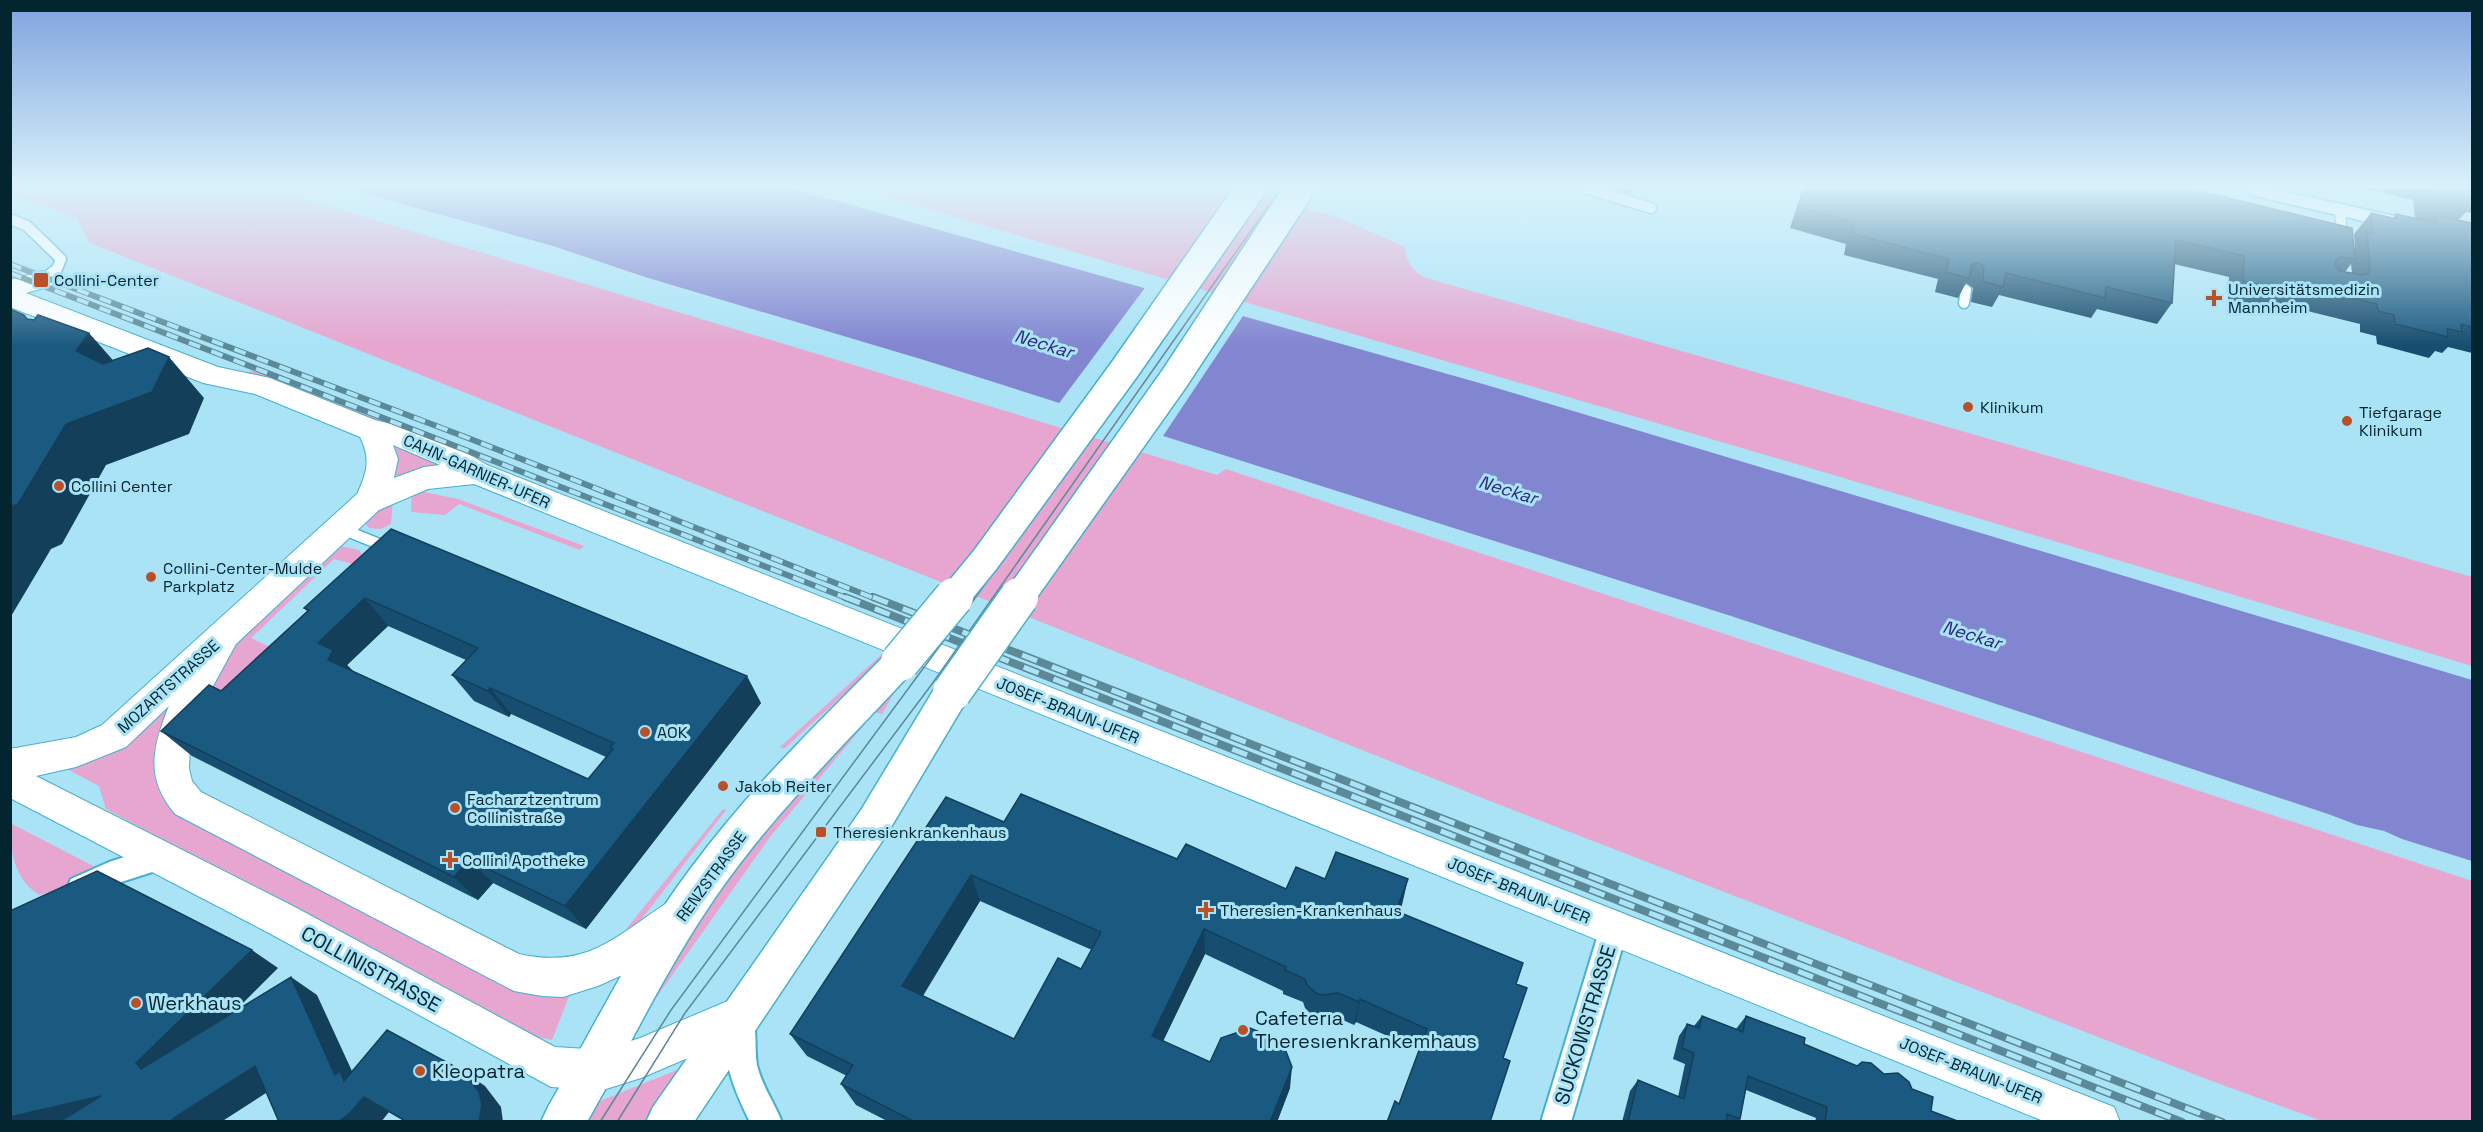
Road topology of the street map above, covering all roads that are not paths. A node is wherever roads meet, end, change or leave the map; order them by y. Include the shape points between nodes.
1 (42, 241) edge
2 (1214, 241) edge
3 (1267, 241) edge
4 (2342, 241) edge
5 (2343, 255) edge
6 (42, 280) junction
7 (10, 289) edge
8 (1966, 290) edge
9 (10, 297) edge
10 (1964, 303) dead end
11 (36, 307) junction
12 (371, 430) junction
13 (476, 473) junction
14 (368, 502) junction
15 (339, 528) junction
16 (384, 546) edge
17 (223, 637) junction
18 (946, 675) junction
19 (10, 765) edge
20 (10, 780) edge
21 (159, 858) junction
22 (58, 898) edge
23 (681, 916) junction
24 (1614, 928) junction
25 (742, 1015) junction
26 (593, 1071) junction
27 (563, 1122) edge
28 (668, 1122) edge
29 (767, 1122) edge
30 (1556, 1122) edge
31 (2099, 1122) edge

1 - 6 lane via 61,259 61,264
2 - 23 main road, RENZSTRASSE, bridge via 992,550 900,662 754,818
3 - 18 main road, bridge via 1168,387
4 - 5 lane
6 - 7 street
6 - 11 street via 32,294
8 - 10 lane
9 - 11 street, CAHN-GARNIER-UFER
11 - 12 street, CAHN-GARNIER-UFER via 84,332 213,376 260,385
12 - 13 street, CAHN-GARNIER-UFER via 394,434 450,457
12 - 14 street, MOZARTSTRASSE via 385,460
13 - 14 street, MOZARTSTRASSE via 424,478
13 - 18 street, CAHN-GARNIER-UFER
14 - 15 street, MOZARTSTRASSE
15 - 16 lane
15 - 17 street, MOZARTSTRASSE
17 - 19 street, MOZARTSTRASSE via 114,736 67,756
17 - 23 street, MOZARTSTRASSE via 178,722 171,779 178,795 188,803 514,972 544,978 569,977 601,966
18 - 24 street, JOSEF-BRAUN-UFER
18 - 25 main road via 874,822
20 - 21 street, COLLINISTRASSE
21 - 22 street via 110,874
21 - 26 street, COLLINISTRASSE via 280,919 551,1067
23 - 26 main road, RENZSTRASSE via 623,1012
24 - 30 street, SUCKOWSTRASSE
24 - 31 street, JOSEF-BRAUN-UFER
25 - 26 street, COLLINISTRASSE via 642,1058
25 - 28 main road
25 - 29 street via 741,1065
26 - 27 main road, RENZSTRASSE

